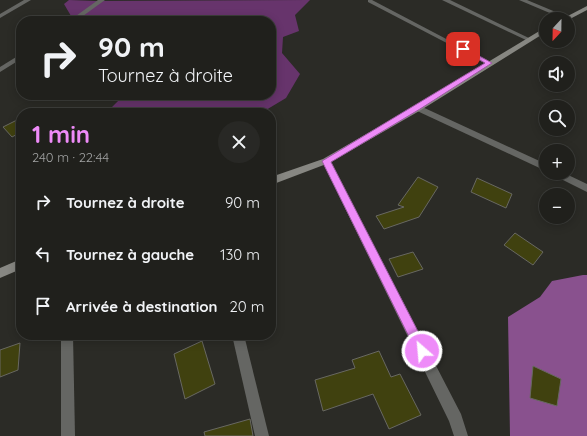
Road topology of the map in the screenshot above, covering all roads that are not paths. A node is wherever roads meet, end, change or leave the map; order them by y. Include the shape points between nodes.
1 (28, 0) edge
2 (92, 0) edge
3 (446, 0) edge
4 (522, 0) edge
5 (101, 1) edge
6 (370, 1) dead end
7 (587, 8) edge
8 (551, 12) edge
9 (575, 14) edge
10 (0, 16) edge
11 (79, 16) edge
12 (539, 33) edge
13 (528, 39) junction
14 (16, 59) edge
15 (489, 63) junction
16 (0, 70) edge
17 (418, 108) junction
18 (326, 161) junction
19 (539, 165) edge
20 (276, 179) edge
21 (570, 180) edge
22 (587, 188) edge
23 (16, 266) edge
24 (0, 273) edge
25 (67, 340) edge
26 (239, 340) edge
27 (68, 436) edge
28 (262, 436) edge
29 (462, 436) edge

1 - 10 street
2 - 5 street
3 - 13 street
4 - 8 street
5 - 11 street
6 - 15 street
7 - 9 street
12 - 13 street
13 - 15 street
14 - 16 street
15 - 17 street
17 - 18 street
17 - 19 street
18 - 20 street
18 - 29 street via 456,419
21 - 22 street
23 - 24 street
25 - 27 street
26 - 28 street

